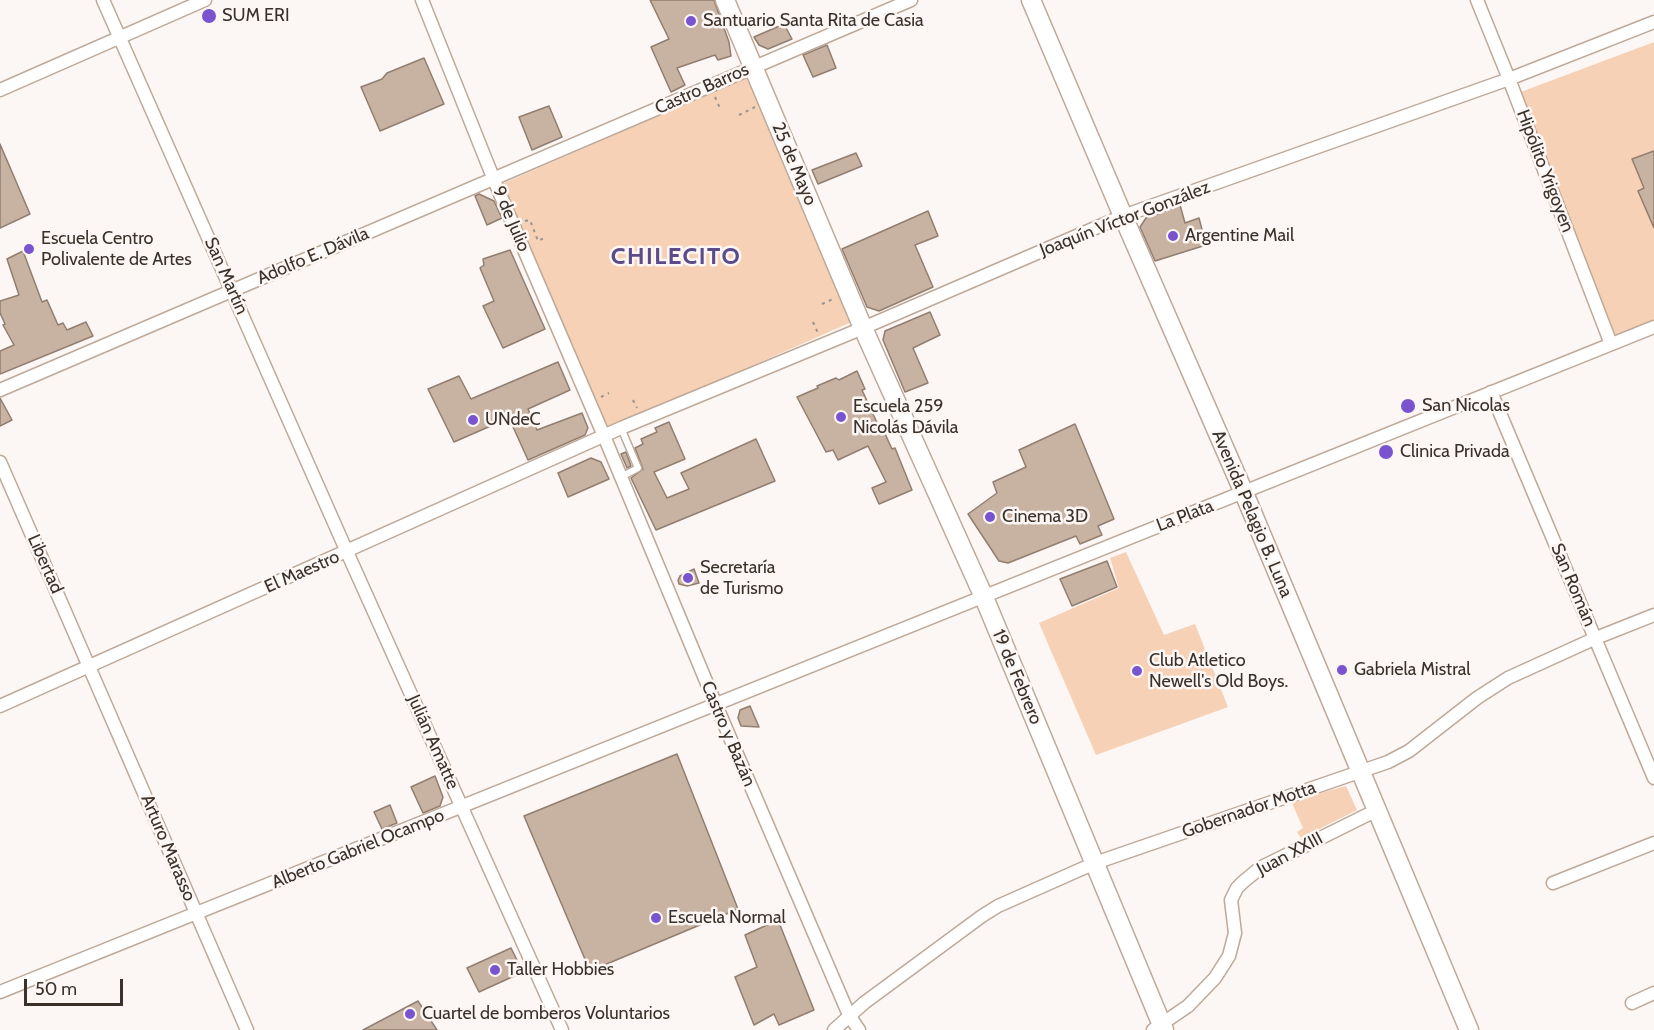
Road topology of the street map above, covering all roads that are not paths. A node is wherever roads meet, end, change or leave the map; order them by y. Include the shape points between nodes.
1 (103, 0) edge
2 (205, 0) edge
3 (422, 0) edge
4 (725, 0) edge
5 (911, 0) edge
6 (1031, 0) edge
7 (1477, 0) edge
8 (1654, 22) edge
9 (120, 37) junction
10 (753, 66) junction
11 (1509, 79) junction
12 (0, 90) edge
13 (494, 180) junction
14 (1123, 216) junction
15 (232, 290) junction
16 (1654, 327) edge
17 (863, 328) junction
18 (1611, 344) junction
19 (0, 390) edge
20 (1491, 392) junction
21 (621, 428) junction
22 (604, 436) junction
23 (0, 462) edge
24 (621, 477) junction
25 (1244, 493) junction
26 (347, 552) junction
27 (983, 595) junction
28 (1654, 615) edge
29 (1596, 638) junction
30 (90, 666) junction
31 (716, 705) junction
32 (0, 706) edge
33 (1360, 772) junction
34 (1654, 778) edge
35 (462, 807) junction
36 (1377, 810) junction
37 (1654, 843) edge
38 (1095, 863) junction
39 (1552, 883) dead end
40 (196, 914) junction
41 (0, 992) edge
42 (1654, 993) edge
43 (1632, 1003) dead end
44 (849, 1015) junction
45 (1160, 1028) edge
46 (247, 1030) edge
47 (562, 1030) edge
48 (834, 1030) edge
49 (860, 1030) edge
50 (1469, 1030) edge

1 - 9 street, San Martín
2 - 9 street
3 - 13 street, 9 de Julio
4 - 10 main road, 25 de Mayo
5 - 10 street, Castro Barros
6 - 14 main road, Avenida Pelagio B. Luna
7 - 11 street, Hipólito Yrigoyen
8 - 11 street, Joaquín Víctor González
9 - 12 street
9 - 15 street, San Martín
10 - 13 street, Castro Barros
10 - 17 main road, 25 de Mayo
11 - 14 street, Joaquín Víctor González
11 - 18 street, Hipólito Yrigoyen
13 - 15 street, Adolfo E. Dávila
13 - 22 street, 9 de Julio
14 - 17 street, Joaquín Víctor González
14 - 25 main road, Avenida Pelagio B. Luna
15 - 19 street, Adolfo E. Dávila
15 - 26 street, San Martín
16 - 18 street, La Plata
17 - 21 street, Joaquín Víctor González
17 - 27 main road, 19 de Febrero
18 - 20 street, La Plata
20 - 25 street, La Plata
20 - 29 street, San Román
21 - 22 street, Joaquín Víctor González
21 - 24 lane via 638,468
22 - 24 street, Castro y Bazán
22 - 26 street, El Maestro
23 - 30 street, Libertad
24 - 31 street, Castro y Bazán
25 - 27 street, La Plata
25 - 33 main road, Avenida Pelagio B. Luna
26 - 30 street, El Maestro
26 - 35 street, Julián Amatte
27 - 31 street, La Plata
27 - 38 main road, 19 de Febrero
28 - 29 street, Gobernador Motta
29 - 33 street, Gobernador Motta via 1508,678 1409,751
29 - 34 street, San Román
30 - 32 street, El Maestro
30 - 40 street, Arturo Marasso
31 - 35 street, Alberto Gabriel Ocampo
31 - 44 street, Castro y Bazán
33 - 36 main road, Avenida Pelagio B. Luna
33 - 38 street, Gobernador Motta
35 - 40 street, Alberto Gabriel Ocampo
35 - 47 street, Julián Amatte
36 - 45 street, Juan XXIII via 1260,868 1237,888 1231,900 1235,933 1229,956 1203,991
36 - 50 main road, Avenida Pelagio B. Luna
37 - 39 street
38 - 44 street, Gobernador Motta via 998,906
38 - 45 main road, 19 de Febrero
40 - 41 street, Alberto Gabriel Ocampo
40 - 46 street, Arturo Marasso
42 - 43 street
44 - 48 street, Gobernador Motta
44 - 49 street, Castro y Bazán

